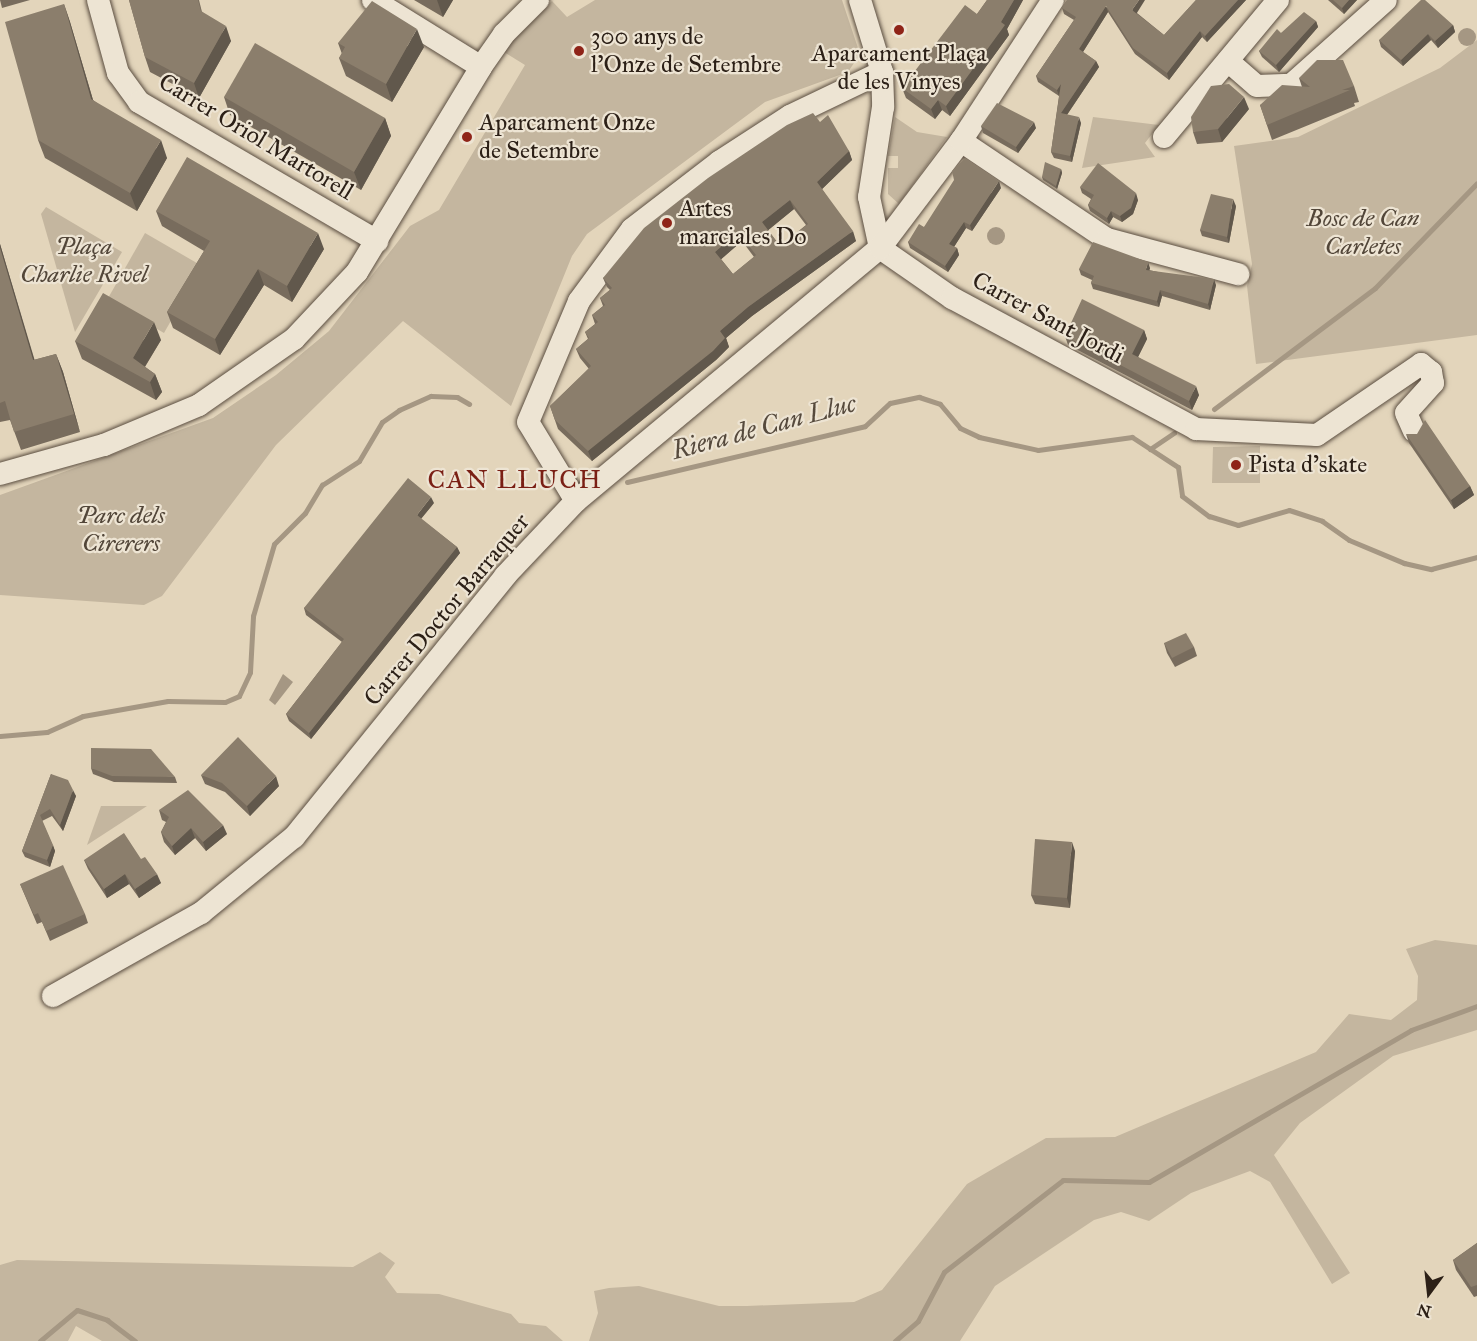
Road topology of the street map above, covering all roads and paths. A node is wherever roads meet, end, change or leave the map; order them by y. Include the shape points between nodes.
1 (98, 0) edge
2 (373, 0) edge
3 (538, 0) edge
4 (860, 0) edge
5 (1053, 0) edge
6 (1278, 0) edge
7 (1386, 0) edge
8 (1228, 61) junction
9 (482, 67) junction
10 (882, 72) junction
11 (1164, 137) dead end
12 (961, 141) junction
13 (377, 241) junction
14 (880, 248) junction
15 (1238, 274) dead end
16 (1414, 431) edge
17 (0, 474) edge
18 (576, 501) junction
19 (53, 996) dead end

1 - 13 street, Carrer Oriol Martorell via 118,73 140,102
2 - 9 street
3 - 9 street via 504,34
4 - 10 street
5 - 12 street, Carrer Doctor Barraquer
6 - 8 street
7 - 8 street via 1291,85 1257,86
8 - 11 street
9 - 13 street
10 - 14 street via 883,107 869,197
10 - 18 street via 790,116 719,162 633,230 579,302 528,422
12 - 14 street, Carrer Doctor Barraquer
12 - 15 street via 1107,239
13 - 17 street via 328,308 224,391 104,445
14 - 16 street, Carrer Sant Jordi via 952,298 1196,429 1317,435 1421,364 1431,372 1433,383 1406,413
14 - 18 street, Carrer Doctor Barraquer
18 - 19 street, Carrer Doctor Barraquer via 505,576 294,837 201,913

